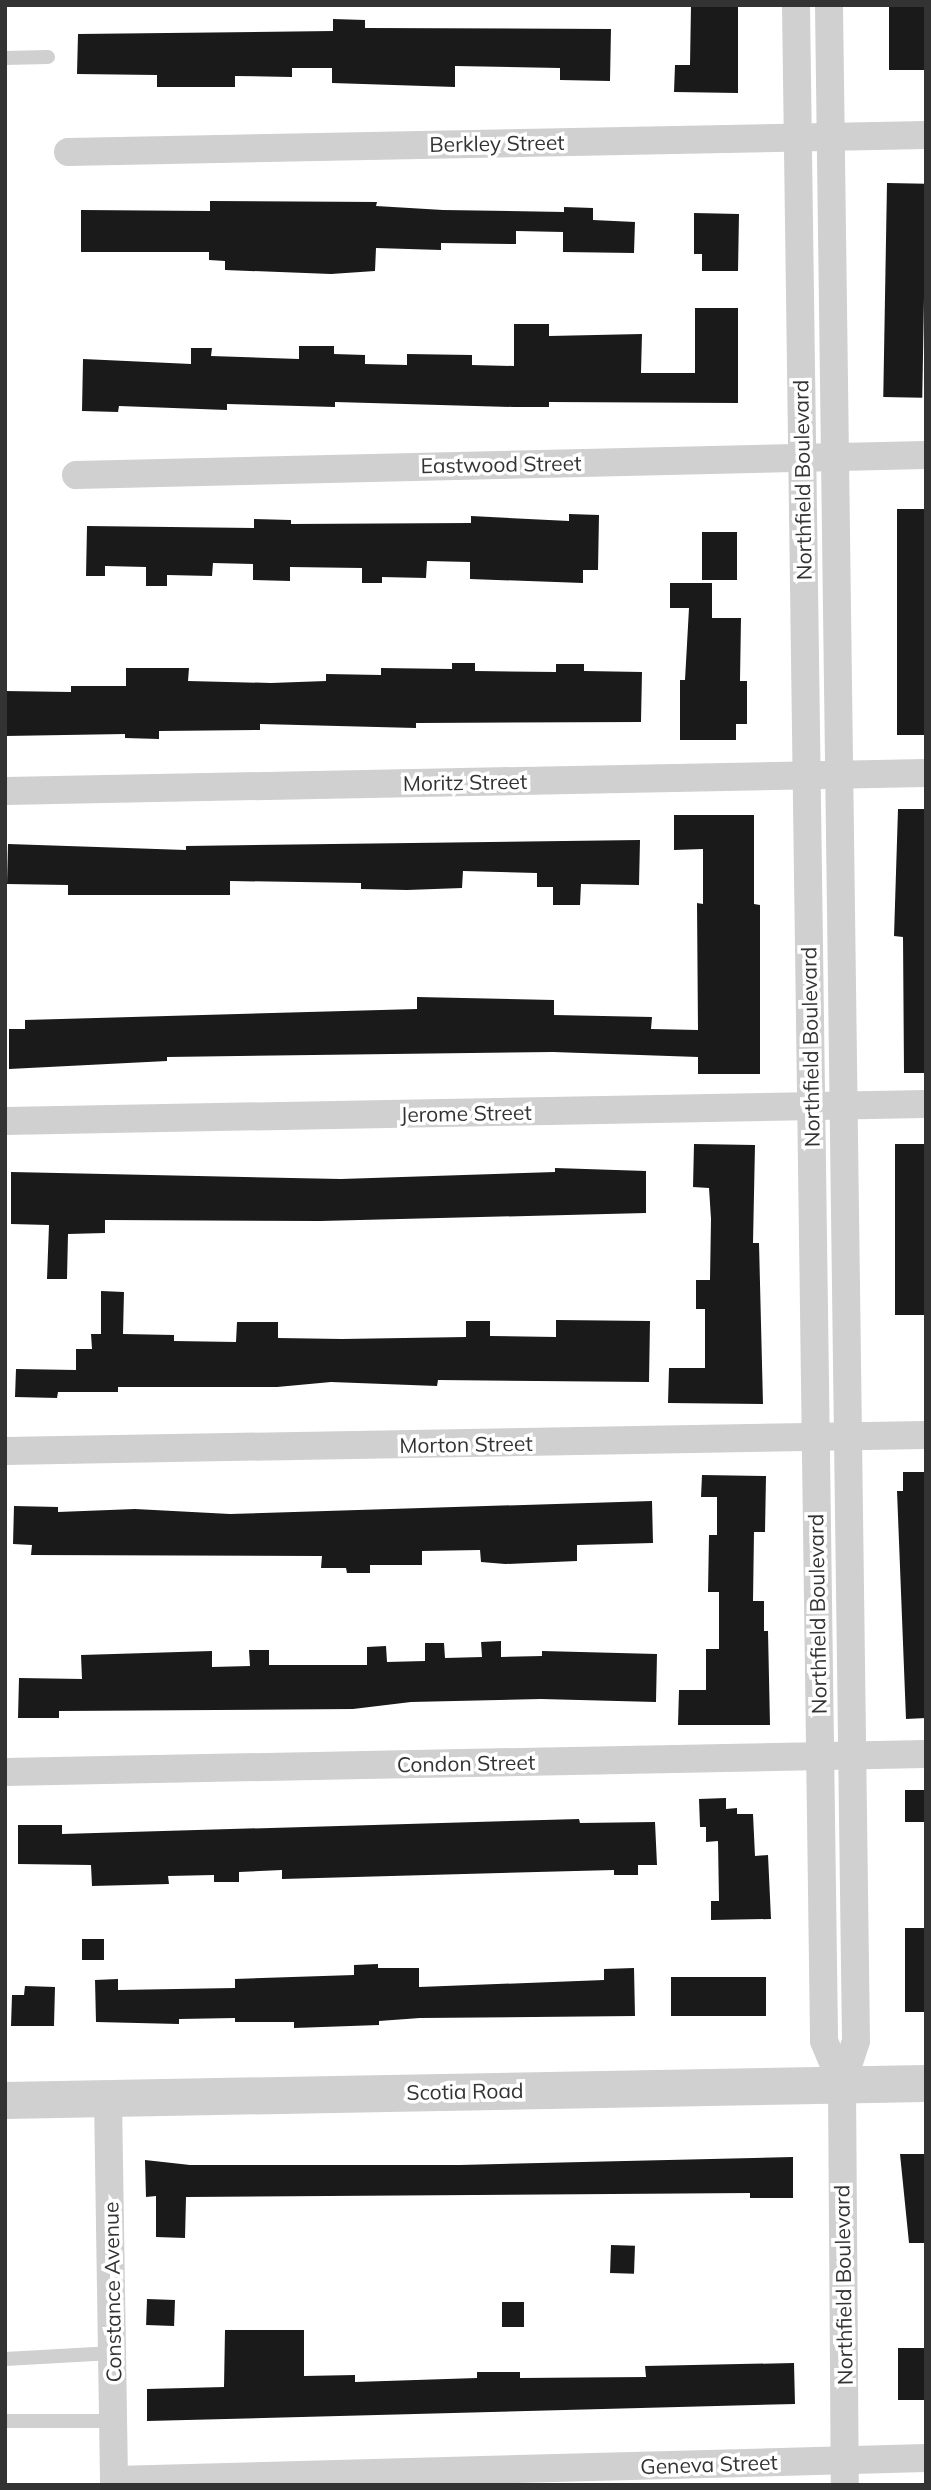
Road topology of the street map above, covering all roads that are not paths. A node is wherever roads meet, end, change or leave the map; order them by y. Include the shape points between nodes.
1 (796, 5) edge
2 (829, 5) edge
3 (48, 57) dead end
4 (5, 58) edge
5 (926, 135) edge
6 (831, 136) junction
7 (798, 137) junction
8 (68, 152) dead end
9 (926, 455) edge
10 (801, 457) junction
11 (834, 457) junction
12 (76, 475) dead end
13 (926, 773) edge
14 (838, 774) junction
15 (807, 775) junction
16 (5, 791) edge
17 (926, 1104) edge
18 (811, 1106) junction
19 (843, 1106) junction
20 (5, 1121) edge
21 (926, 1435) edge
22 (847, 1437) junction
23 (815, 1438) junction
24 (5, 1451) edge
25 (926, 1754) edge
26 (819, 1756) junction
27 (852, 1756) junction
28 (5, 1772) edge
29 (926, 2083) edge
30 (842, 2084) junction
31 (108, 2098) junction
32 (5, 2101) edge
33 (113, 2354) junction
34 (5, 2359) edge
35 (5, 2421) edge
36 (114, 2421) junction
37 (926, 2458) edge
38 (845, 2473) edge
39 (114, 2482) edge

1 - 7 street, Northfield Boulevard
2 - 6 street, Northfield Boulevard
3 - 4 lane
5 - 6 street, Berkley Street
6 - 7 street, Berkley Street
6 - 11 street, Northfield Boulevard
7 - 8 street, Berkley Street
7 - 10 street, Northfield Boulevard
9 - 11 street, Eastwood Street
10 - 11 street, Eastwood Street
10 - 12 street, Eastwood Street
10 - 15 street, Northfield Boulevard
11 - 14 street, Northfield Boulevard
13 - 14 street, Moritz Street
14 - 15 street, Moritz Street
14 - 19 street, Northfield Boulevard
15 - 16 street, Moritz Street
15 - 18 street, Northfield Boulevard
17 - 19 street, Jerome Street
18 - 19 street, Jerome Street
18 - 20 street, Jerome Street
18 - 23 street, Northfield Boulevard
19 - 22 street, Northfield Boulevard
21 - 22 street, Morton Street
22 - 23 street, Morton Street
22 - 27 street, Northfield Boulevard
23 - 24 street, Morton Street
23 - 26 street, Northfield Boulevard
25 - 27 street, Condon Street
26 - 27 street, Condon Street
26 - 28 street, Condon Street
26 - 30 street, Northfield Boulevard via 824,2041
27 - 30 street, Northfield Boulevard via 856,2041
29 - 30 street, Scotia Road
30 - 31 street, Scotia Road
30 - 38 street, Northfield Boulevard
31 - 32 street, Scotia Road
31 - 33 street, Constance Avenue
33 - 34 lane
33 - 36 street, Constance Avenue
35 - 36 lane
36 - 39 street, Constance Avenue
37 - 38 street, Geneva Street
38 - 39 street, Geneva Street

